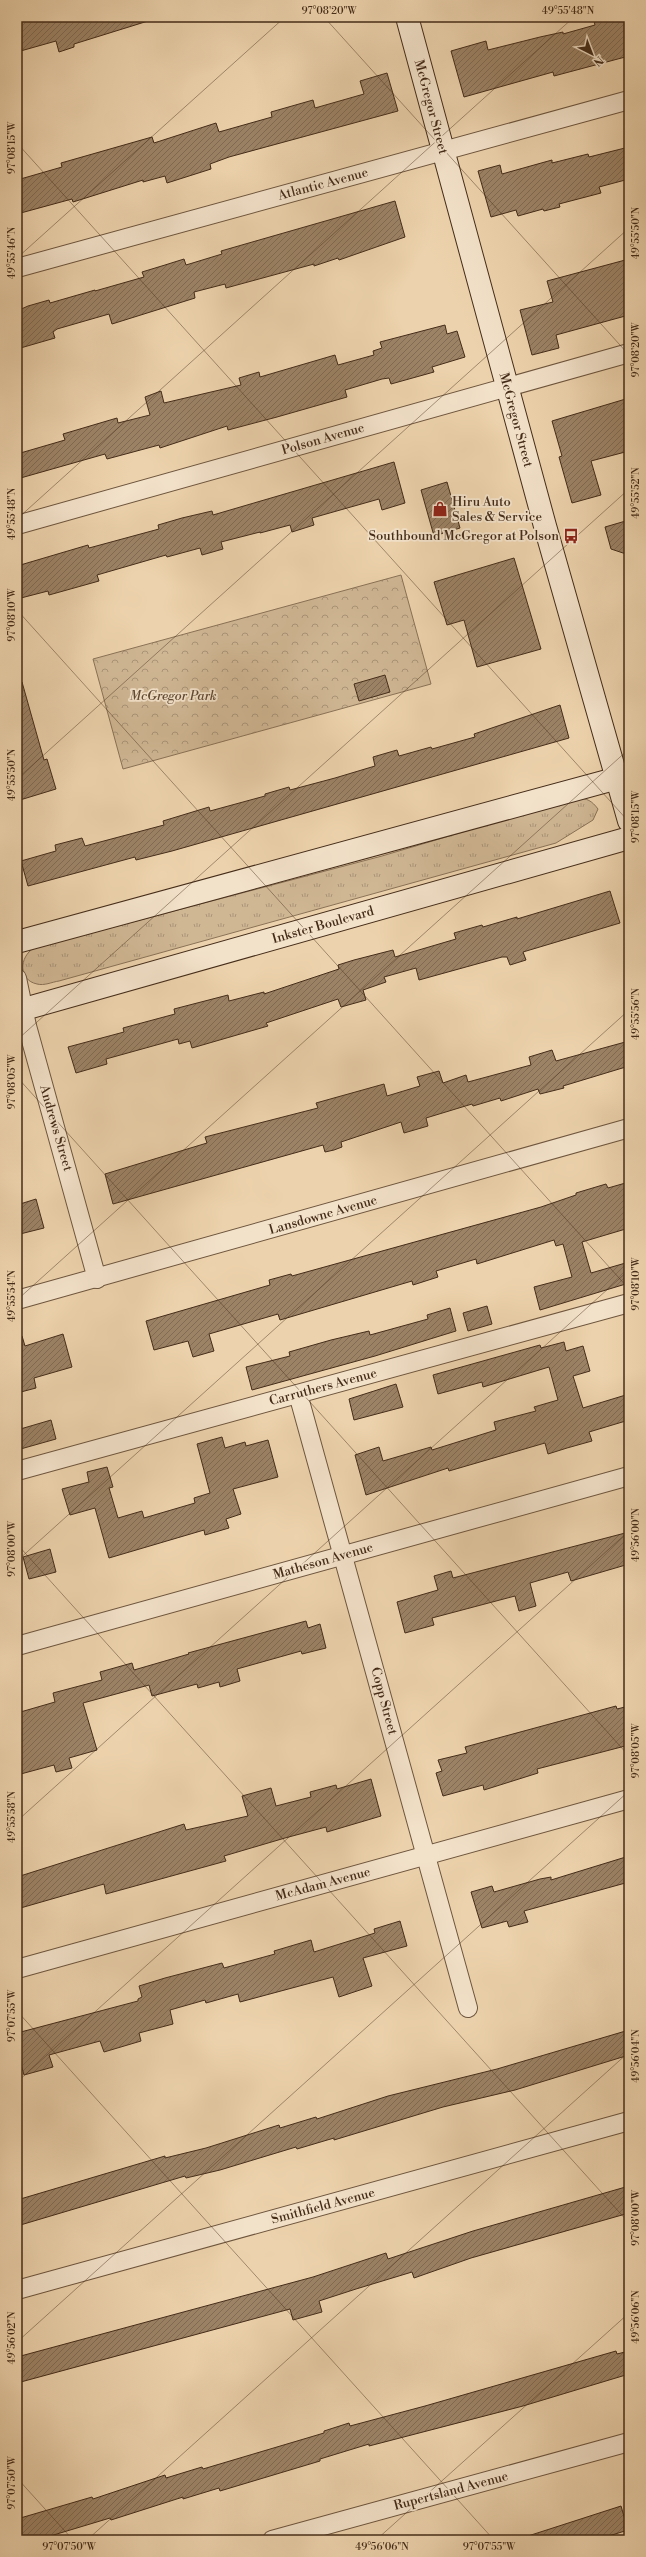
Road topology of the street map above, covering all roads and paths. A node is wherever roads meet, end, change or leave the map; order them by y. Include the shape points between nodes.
1 (407, 17) edge
2 (629, 100) edge
3 (442, 152) junction
4 (17, 268) edge
5 (629, 354) edge
6 (507, 387) junction
7 (17, 525) edge
8 (623, 777) edge
9 (629, 821) edge
10 (629, 838) edge
11 (17, 942) edge
12 (17, 978) edge
13 (20, 1010) edge
14 (629, 1128) edge
15 (97, 1279) junction
16 (17, 1300) edge
17 (629, 1303) edge
18 (298, 1394) junction
19 (17, 1471) edge
20 (629, 1476) edge
21 (344, 1555) junction
22 (17, 1646) edge
23 (629, 1800) edge
24 (426, 1856) junction
25 (17, 1969) edge
26 (468, 2008) dead end
27 (629, 2121) edge
28 (17, 2290) edge
29 (629, 2442) edge
30 (272, 2540) edge

1 - 3 main road, McGregor Street
2 - 3 street, Atlantic Avenue
3 - 4 street, Atlantic Avenue
3 - 6 main road, McGregor Street
5 - 6 street, Polson Avenue
6 - 7 street, Polson Avenue
6 - 8 main road, McGregor Street
8 - 9 main road, McGregor Street
8 - 11 main road
10 - 13 main road, Inkster Boulevard
12 - 13 street, Andrews Street
13 - 15 street, Andrews Street
14 - 15 street, Lansdowne Avenue
15 - 16 street, Lansdowne Avenue
17 - 18 street, Carruthers Avenue
18 - 19 street, Carruthers Avenue
18 - 21 street, Copp Street
20 - 21 street, Matheson Avenue
21 - 22 street, Matheson Avenue
21 - 24 street, Copp Street
23 - 24 street, McAdam Avenue
24 - 25 street, McAdam Avenue
24 - 26 street, Copp Street
27 - 28 street, Smithfield Avenue
29 - 30 street, Rupertsland Avenue

